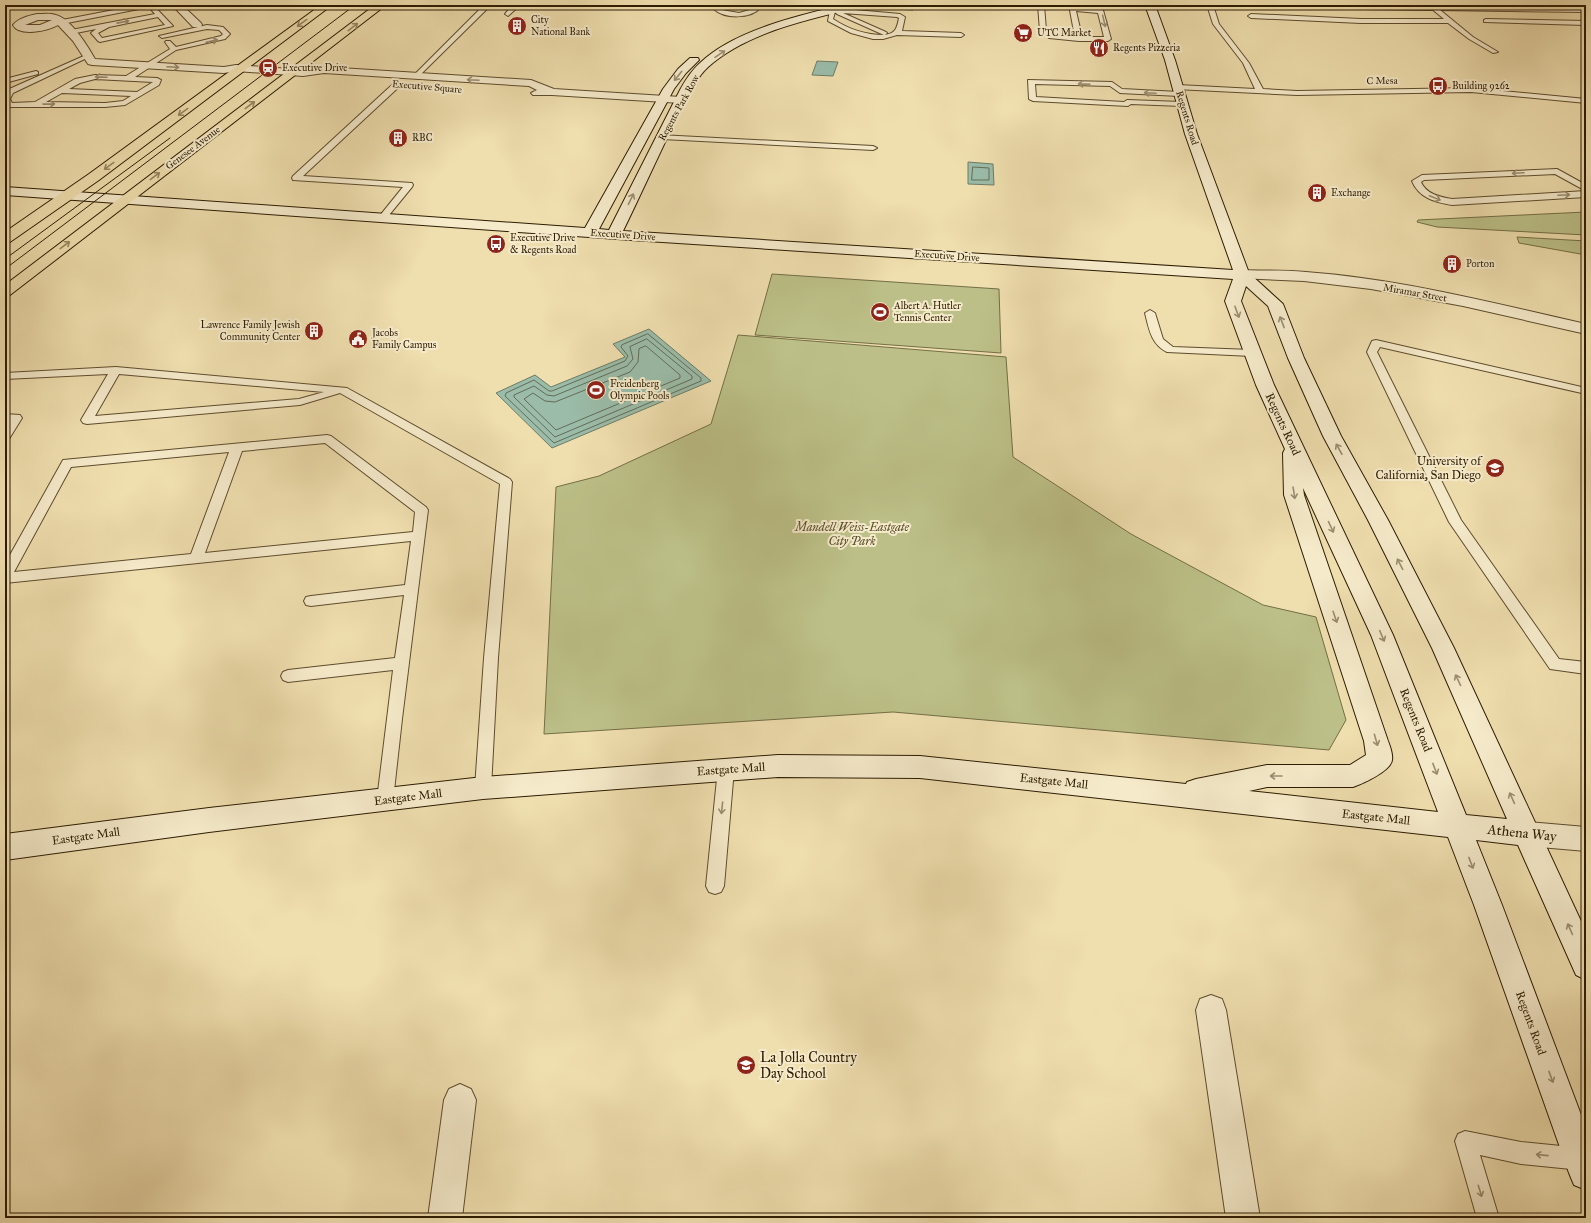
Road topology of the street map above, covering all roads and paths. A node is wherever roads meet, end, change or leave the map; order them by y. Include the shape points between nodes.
1 (177, 5) edge
2 (327, 5) edge
3 (381, 5) edge
4 (720, 5) edge
5 (754, 5) edge
6 (856, 5) edge
7 (1150, 5) edge
8 (1210, 5) edge
9 (1291, 5) edge
10 (1041, 6) edge
11 (1431, 6) edge
12 (828, 7) edge
13 (1073, 7) edge
14 (1586, 9) edge
15 (508, 14) dead end
16 (159, 15) junction
17 (1251, 16) dead end
18 (1450, 21) junction
19 (1486, 21) dead end
20 (60, 22) junction
21 (1586, 23) edge
22 (107, 25) junction
23 (197, 25) dead end
24 (31, 29) junction
25 (70, 32) junction
26 (884, 33) dead end
27 (897, 33) junction
28 (962, 36) dead end
29 (1079, 39) junction
30 (174, 48) junction
31 (1495, 52) dead end
32 (88, 56) junction
33 (162, 56) junction
34 (692, 62) junction
35 (705, 65) junction
36 (147, 66) junction
37 (62, 67) junction
38 (239, 68) junction
39 (299, 72) junction
40 (415, 77) junction
41 (128, 78) junction
42 (5, 81) edge
43 (500, 82) junction
44 (402, 86) junction
45 (422, 88) dead end
46 (61, 91) junction
47 (1260, 91) junction
48 (492, 92) dead end
49 (552, 92) junction
50 (506, 93) dead end
51 (138, 94) junction
52 (1180, 95) junction
53 (664, 98) junction
54 (681, 100) junction
55 (1586, 101) edge
56 (38, 104) junction
57 (7, 106) edge
58 (662, 137) junction
59 (873, 148) dead end
60 (1586, 189) edge
61 (5, 191) edge
62 (1586, 194) edge
63 (68, 196) junction
64 (124, 200) junction
65 (382, 218) junction
66 (590, 233) junction
67 (614, 234) junction
68 (5, 239) edge
69 (1242, 275) junction
70 (5, 292) edge
71 (1150, 313) dead end
72 (1586, 329) edge
73 (1252, 353) junction
74 (116, 370) junction
75 (5, 376) edge
76 (343, 390) junction
77 (1586, 391) edge
78 (5, 418) edge
79 (5, 436) edge
80 (1291, 440) junction
81 (237, 447) junction
82 (419, 536) junction
83 (196, 559) junction
84 (5, 577) edge
85 (412, 589) junction
86 (311, 601) dead end
87 (402, 663) junction
88 (1586, 668) edge
89 (288, 676) dead end
90 (726, 769) junction
91 (483, 788) junction
92 (1175, 794) junction
93 (385, 800) junction
94 (1457, 826) junction
95 (1528, 834) junction
96 (1586, 839) edge
97 (5, 847) edge
98 (715, 886) dead end
99 (1586, 965) edge
100 (1211, 1010) dead end
101 (460, 1100) dead end
102 (1583, 1166) edge
103 (445, 1218) edge
104 (1243, 1218) edge
105 (1488, 1218) edge

1 - 23 street
2 -> 38 main road
39 -> 3 main road, Genesee Avenue
4 - 5 lane via 717,9 720,12 733,15 751,12 756,8
6 - 12 street, Regents Park Row
7 - 52 street, Regents Road
8 - 47 lane via 1216,24 1246,63
9 - 11 street
10 - 29 lane via 1043,31 1049,36
11 - 14 street
11 - 18 lane
12 - 26 lane
12 - 27 lane via 830,20 835,25 859,35 882,36
12 - 27 lane via 898,15 902,17
12 - 34 street, Regents Park Row via 751,28 714,46
35 -> 12 street, Regents Park Row via 747,38
13 - 29 lane
13 -> 29 lane via 1101,11 1108,39
15 - 40 lane via 514,7 487,5
16 - 20 lane via 150,5
22 -> 16 lane
16 - 22 lane via 170,26 100,40 94,33
17 - 18 lane via 1360,21
18 - 31 lane via 1471,38
19 - 21 lane
20 - 24 street
20 - 24 street via 57,18 42,17 24,20 18,25
20 - 25 street
22 - 25 lane
24 - 25 street
25 - 32 street
27 - 28 lane
30 -> 30 lane via 223,38 227,34 221,28 212,26 160,35
30 - 33 lane
32 - 33 street via 109,53
32 - 36 street via 92,62
32 - 37 lane
33 - 36 lane
33 - 38 street via 235,62
34 - 35 lane
34 -> 53 street, Regents Park Row via 675,80
35 - 54 street, Regents Park Row
36 -> 38 street via 224,70
36 - 41 lane
37 - 42 lane
37 - 57 lane via 10,92 6,98
38 - 39 street, Executive Square
38 -> 63 main road
39 - 40 street, Executive Square via 324,70
39 - 44 street, Executive Square via 311,78
64 -> 39 main road, Genesee Avenue
43 -> 40 street, Executive Square
40 - 44 street
41 -> 46 lane via 95,77 78,81
41 - 51 lane via 157,80
43 - 48 street
43 - 49 street, Executive Square via 531,84
44 - 45 street, Executive Square
44 - 65 lane via 296,178 409,185
46 - 51 lane
46 - 56 lane
47 - 52 lane, C Mesa
47 - 55 lane, C Mesa via 1319,93 1471,90
49 - 50 street, Executive Square
49 - 53 street, Executive Square
56 -> 51 lane via 105,105 124,102
52 -> 52 lane via 1120,91 1112,84 1031,82 1033,99 1128,104
52 - 69 street, Regents Road
53 - 54 street, Executive Square
53 - 66 street, Regents Park Row
54 - 58 street, Regents Park Row
56 - 57 lane
58 - 59 lane
67 -> 58 street, Regents Park Row
60 -> 62 lane via 1557,171 1422,178 1416,181 1417,186 1431,197 1452,202
61 - 63 street, Executive Drive
63 - 64 street, Executive Drive
63 - 68 main road
64 - 65 street, Executive Drive
70 -> 64 main road, Genesee Avenue
65 - 66 street, Executive Drive
66 - 67 street, Executive Drive
67 - 69 street, Executive Drive
69 - 72 street, Miramar Street via 1304,276 1364,283 1463,301
69 -> 73 street, Regents Road via 1233,301
95 -> 69 street via 1443,648 1332,436 1296,358 1276,304
71 - 73 lane via 1158,340 1163,347 1171,350
73 - 80 street, Regents Road
74 - 75 lane
74 - 76 lane
74 - 76 lane via 87,420 300,402
76 - 91 lane via 506,482
77 - 88 lane via 1376,343 1372,352 1455,522 1555,665
78 - 79 lane via 16,418
80 -> 92 street via 1294,495 1376,741 1380,760 1353,776 1267,776
80 -> 94 street, Regents Road via 1382,635
81 - 82 lane via 327,439 422,510
81 - 83 lane
81 - 84 lane via 67,463
82 - 83 lane
82 - 85 lane
83 - 84 lane
85 - 86 lane
85 - 87 lane
87 - 89 lane
87 - 93 lane
90 - 91 street, Eastgate Mall
90 - 92 street, Eastgate Mall via 778,766 920,767
90 -> 98 lane
91 - 93 street, Eastgate Mall
92 - 94 street, Eastgate Mall
93 - 97 street, Eastgate Mall
94 - 95 street, Athena Way
94 -> 102 street, Regents Road
95 - 96 street, Athena Way
99 -> 95 street
100 - 104 street
101 - 103 street
102 -> 105 lane via 1465,1141

